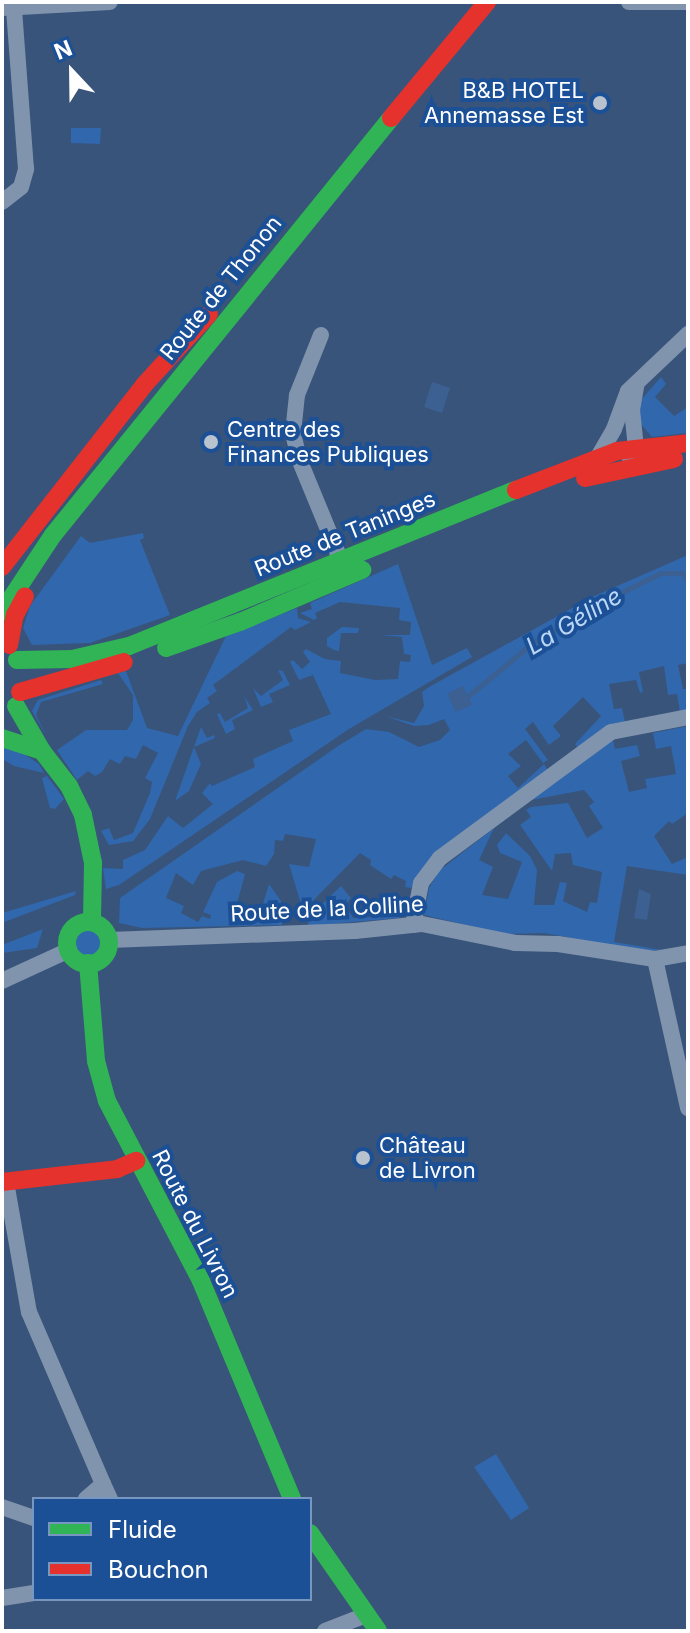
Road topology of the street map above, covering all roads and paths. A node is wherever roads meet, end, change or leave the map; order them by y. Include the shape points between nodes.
1 (110, 2) edge
2 (467, 2) edge
3 (487, 2) edge
4 (629, 2) edge
5 (688, 2) edge
6 (8, 8) edge
7 (2, 202) edge
8 (240, 283) junction
9 (688, 334) edge
10 (321, 335) dead end
11 (637, 383) junction
12 (160, 400) junction
13 (688, 443) edge
14 (636, 448) junction
15 (688, 456) edge
16 (598, 457) junction
17 (541, 494) junction
18 (341, 561) junction
19 (2, 567) edge
20 (2, 592) edge
21 (296, 599) junction
22 (2, 612) edge
23 (9, 648) edge
24 (18, 699) junction
25 (688, 717) edge
26 (2, 726) edge
27 (2, 738) edge
28 (42, 751) junction
29 (92, 922) junction
30 (413, 925) junction
31 (109, 940) junction
32 (69, 950) junction
33 (688, 953) edge
34 (655, 959) junction
35 (88, 963) junction
36 (2, 981) edge
37 (688, 1108) edge
38 (136, 1161) junction
39 (4, 1182) edge
40 (106, 1491) edge
41 (291, 1497) edge
42 (2, 1507) edge
43 (32, 1517) edge
44 (312, 1540) edge
45 (32, 1593) edge
46 (2, 1598) edge
47 (366, 1615) junction
48 (325, 1631) edge
49 (378, 1631) edge

1 - 6 street
2 - 8 main road, Route de Thonon
3 - 12 main road, Route de Thonon
4 - 5 street
6 - 7 street via 26,169 21,187
8 - 19 main road via 144,385
8 - 20 main road, Route de Thonon
9 - 11 street
10 - 18 street via 297,395 293,433
11 - 14 street via 631,426
11 - 16 street via 628,391
12 - 22 main road, Route de Thonon via 53,535
12 - 23 main road via 125,465 23,599
13 - 14 main road, Route de Taninges
14 - 16 main road, Route de Taninges
14 - 17 street via 625,460 552,484
15 - 17 main road, Route de Taninges via 609,470
16 - 18 main road, Route de Taninges
17 - 21 main road, Route de Taninges
18 - 21 main road via 327,580 301,591
18 - 23 main road, Route de Taninges via 108,652 72,659
21 - 24 main road, Route de Taninges
23 - 24 main road
24 - 26 main road
24 - 28 main road
25 - 30 street via 611,732 483,825 429,869 416,899
27 - 28 main road
28 - 29 main road via 69,786 86,824 93,863
29 - 31 main road
29 - 32 main road via 73,929
30 - 31 street, Route de la Colline
30 - 34 street, Route de la Colline
31 - 35 main road via 103,957
32 - 35 main road
32 - 36 street
33 - 34 street, Route de la Colline
34 - 37 street
35 - 38 main road, Route du Livron via 100,1080
38 - 39 main road via 117,1169
38 - 41 main road, Route du Livron via 201,1281
39 - 40 street via 29,1312
42 - 43 street
44 - 47 main road
45 - 46 street
47 - 48 street
47 - 49 main road

